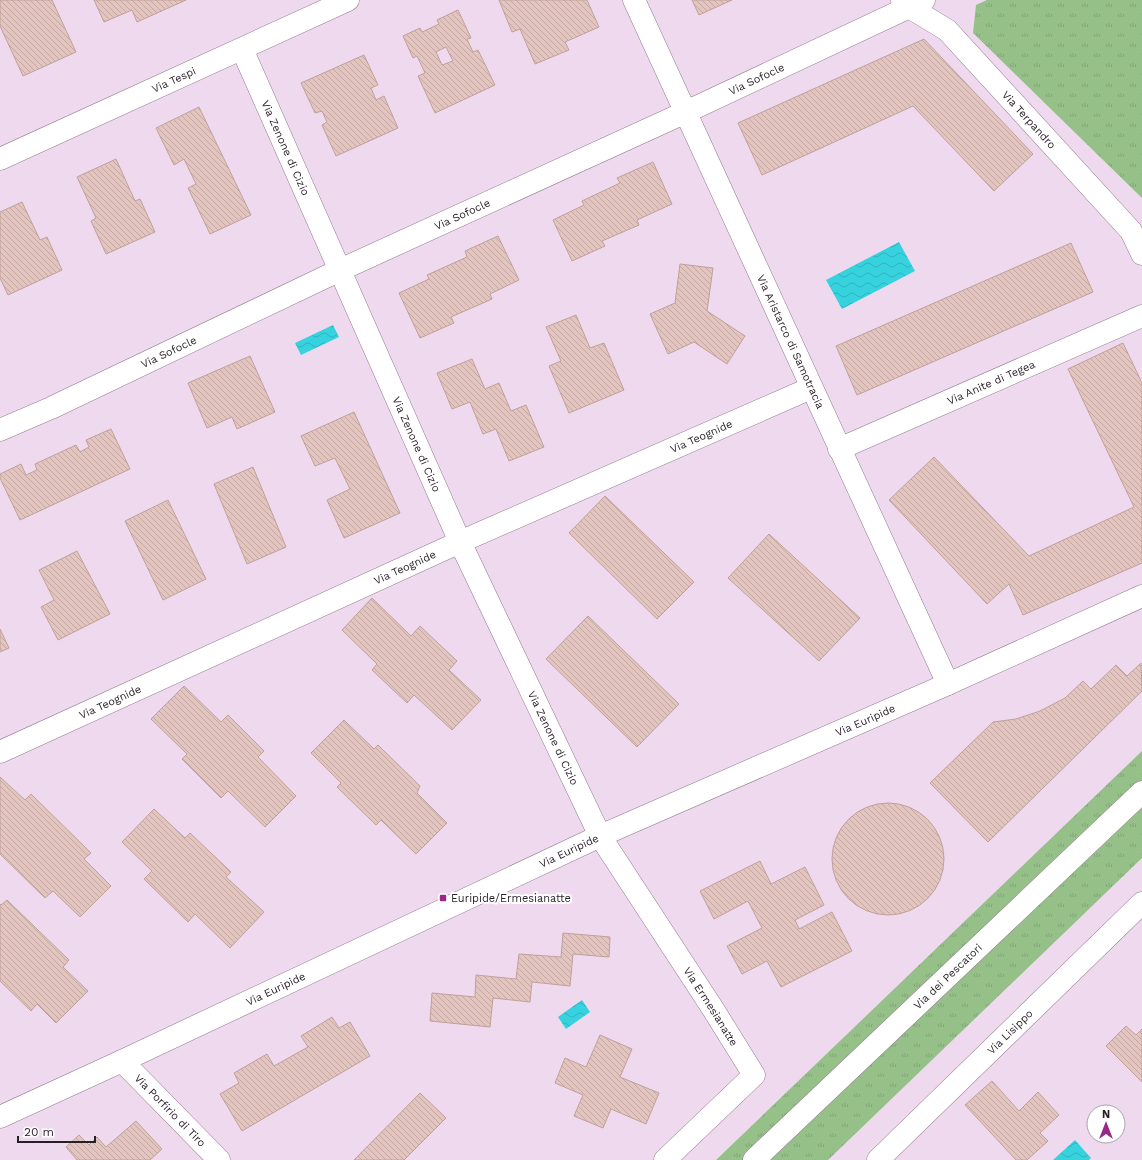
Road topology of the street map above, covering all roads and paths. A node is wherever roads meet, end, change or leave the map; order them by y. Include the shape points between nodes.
1 (348, 0) edge
2 (634, 0) edge
3 (912, 2) edge
4 (242, 49) junction
5 (686, 112) junction
6 (0, 160) edge
7 (1136, 229) edge
8 (1142, 254) edge
9 (340, 270) junction
10 (1142, 316) edge
11 (811, 388) junction
12 (0, 430) edge
13 (839, 449) junction
14 (460, 542) junction
15 (1142, 596) edge
16 (948, 684) junction
17 (0, 752) edge
18 (1142, 792) edge
19 (600, 836) junction
20 (1142, 903) edge
21 (122, 1061) junction
22 (0, 1117) edge
23 (219, 1160) edge
24 (665, 1160) edge
25 (754, 1160) edge
26 (878, 1160) edge

1 - 4 street, Via Tespi
2 - 5 street, Via Aristarco di Samotracia
3 - 5 street, Via Sofocle
3 - 7 street, Via Terpandro via 947,30
4 - 6 street, Via Tespi
4 - 9 street, Via Zenone di Cizio
5 - 9 street, Via Sofocle
5 - 11 street, Via Aristarco di Samotracia
7 - 8 street, Via Terpandro
9 - 12 street, Via Sofocle via 58,405
9 - 14 street, Via Zenone di Cizio
10 - 13 street, Via Anite di Tegea
11 - 13 street, Via Aristarco di Samotracia
11 - 14 street, Via Teognide
13 - 16 street, Via Aristarco di Samotracia
14 - 17 street, Via Teognide
14 - 19 street, Via Zenone di Cizio
15 - 16 street, Via Euripide
16 - 19 street, Via Euripide
18 - 25 street, Via dei Pescatori
19 - 21 street, Via Euripide
19 - 24 street, Via Ermesianatte via 754,1075
20 - 26 street, Via Lisippo
21 - 22 street, Via Euripide
21 - 23 street, Via Porfirio di Tiro

